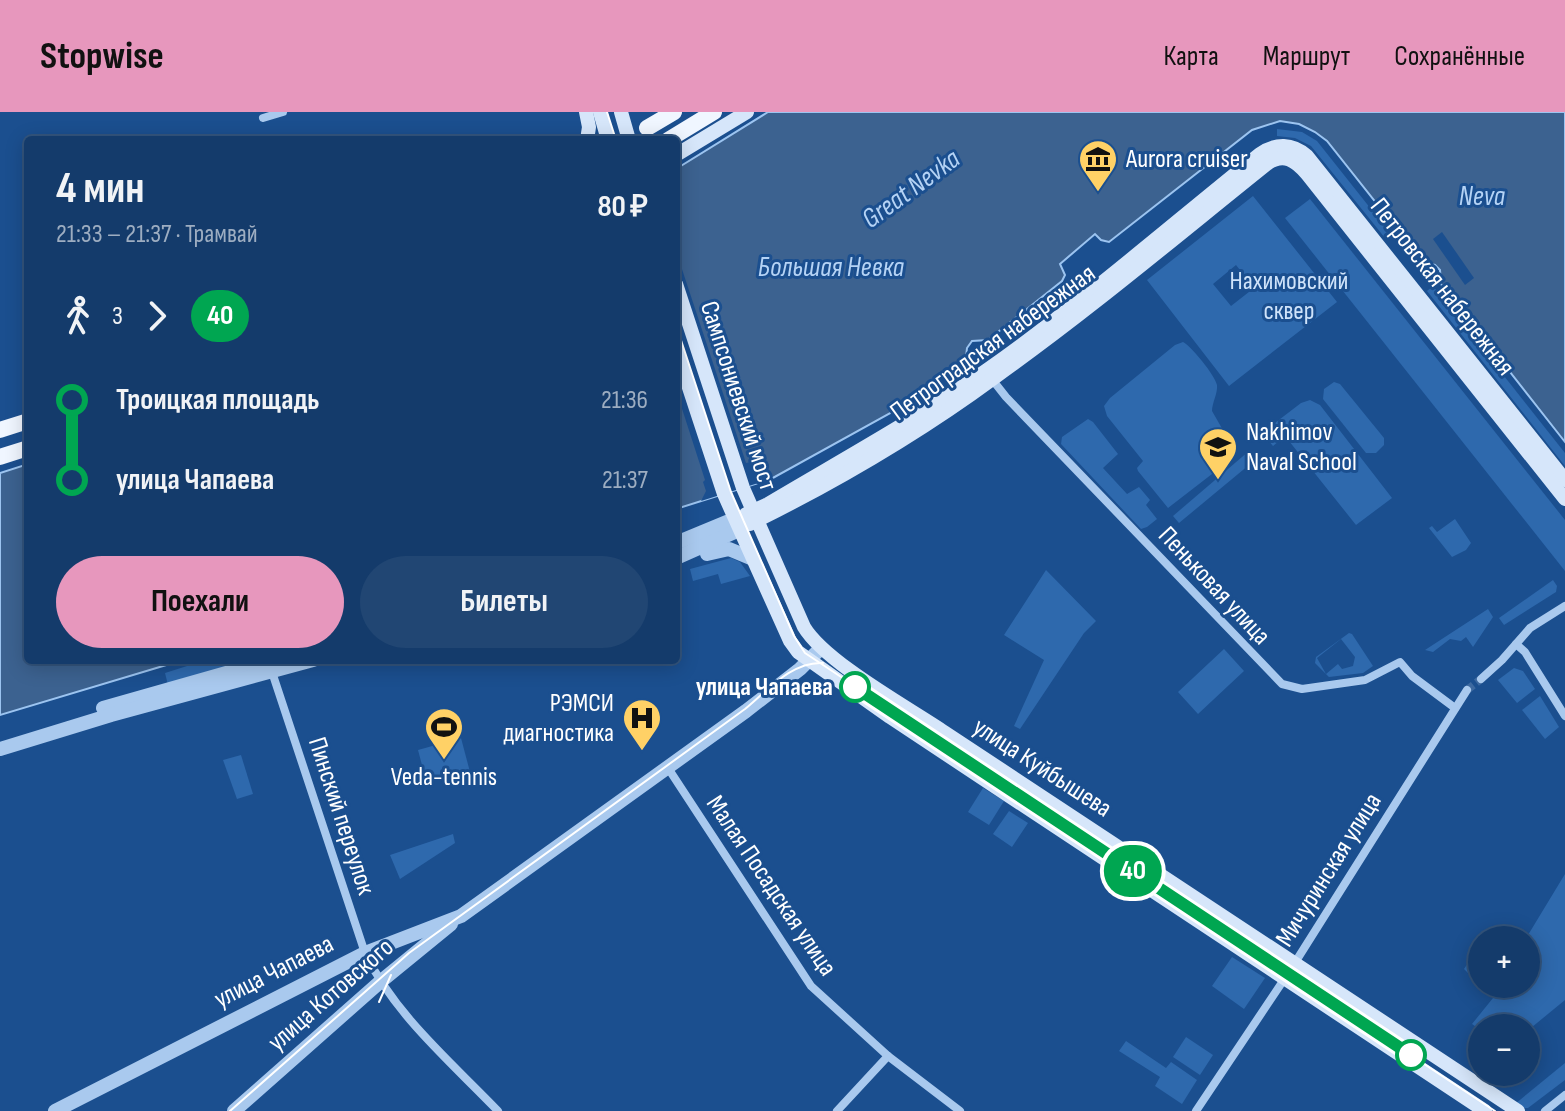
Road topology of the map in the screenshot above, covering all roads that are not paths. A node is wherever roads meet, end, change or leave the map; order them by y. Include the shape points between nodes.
1 (586, 112) edge
2 (600, 112) edge
3 (621, 112) edge
4 (674, 112) edge
5 (714, 112) edge
6 (747, 112) edge
7 (276, 113) edge
8 (263, 118) dead end
9 (647, 128) dead end
10 (588, 136) edge
11 (607, 136) edge
12 (628, 136) edge
13 (675, 136) edge
14 (680, 153) edge
15 (1272, 153) junction
16 (680, 296) edge
17 (680, 360) edge
18 (989, 375) junction
19 (24, 422) edge
20 (0, 430) edge
21 (24, 449) edge
22 (0, 457) edge
23 (1565, 480) edge
24 (1565, 499) edge
25 (754, 516) junction
26 (737, 525) junction
27 (680, 542) edge
28 (692, 552) junction
29 (680, 556) edge
30 (753, 559) junction
31 (1565, 606) edge
32 (1516, 644) junction
33 (821, 648) junction
34 (808, 661) junction
35 (271, 664) edge
36 (1481, 679) tunnel mouth
37 (1467, 690) tunnel mouth
38 (1455, 708) junction
39 (1565, 716) edge
40 (0, 739) edge
41 (0, 749) edge
42 (668, 768) junction
43 (461, 916) junction
44 (365, 953) junction
45 (1294, 964) junction
46 (1284, 978) junction
47 (380, 982) junction
48 (888, 1056) junction
49 (1565, 1095) edge
50 (55, 1111) edge
51 (234, 1111) edge
52 (498, 1111) edge
53 (837, 1111) edge
54 (960, 1111) edge
55 (1196, 1111) edge
56 (1485, 1111) edge
57 (1518, 1111) edge
58 (1545, 1111) edge

1 - 10 main road
2 - 11 main road
3 - 12 main road
4 - 9 main road
5 - 13 main road
6 - 14 main road
7 - 8 street
15 - 18 main road, Петроградская набережная
15 - 23 main road, Петровская набережная via 1290,146 1307,156
15 - 24 main road, Петровская набережная via 1302,168
16 - 25 main road, Сампсониевский мост
17 - 26 main road, Сампсониевский мост
18 - 25 main road, Петроградская набережная
18 - 38 street, Пеньковая улица via 1282,684 1302,689 1365,680 1400,662
19 - 20 main road
21 - 22 main road
25 - 26 main road, Петроградская набережная
25 - 33 main road, улица Куйбышева via 804,627
26 - 27 street, Петроградская набережная
26 - 28 street, Петроградская набережная
26 - 30 main road, улица Куйбышева
28 - 29 street, Петроградская набережная
28 - 30 street via 700,556 729,549
30 - 34 main road, улица Куйбышева via 793,647
31 - 32 street via 1530,628
32 - 36 street
32 - 39 street
33 - 34 street, улица Чапаева
33 - 45 main road, улица Куйбышева
34 - 42 street, улица Чапаева
34 - 46 main road, улица Куйбышева
35 - 40 street
35 - 41 street
35 - 44 street, Пинский переулок
37 - 38 street, Мичуринская улица
38 - 45 street, Мичуринская улица
42 - 43 street, улица Чапаева
42 - 48 street, Малая Посадская улица via 811,986
43 - 44 street, улица Чапаева
43 - 47 street, улица Котовского
44 - 47 street, Пинский переулок
44 - 50 street, улица Чапаева
45 - 46 street, Мичуринская улица
45 - 57 main road, улица Куйбышева
46 - 55 street, Мичуринская улица
46 - 56 main road, улица Куйбышева
47 - 51 street, улица Котовского
47 - 52 street, Пинский переулок
48 - 53 street
48 - 54 street, Малая Посадская улица
49 - 58 street

